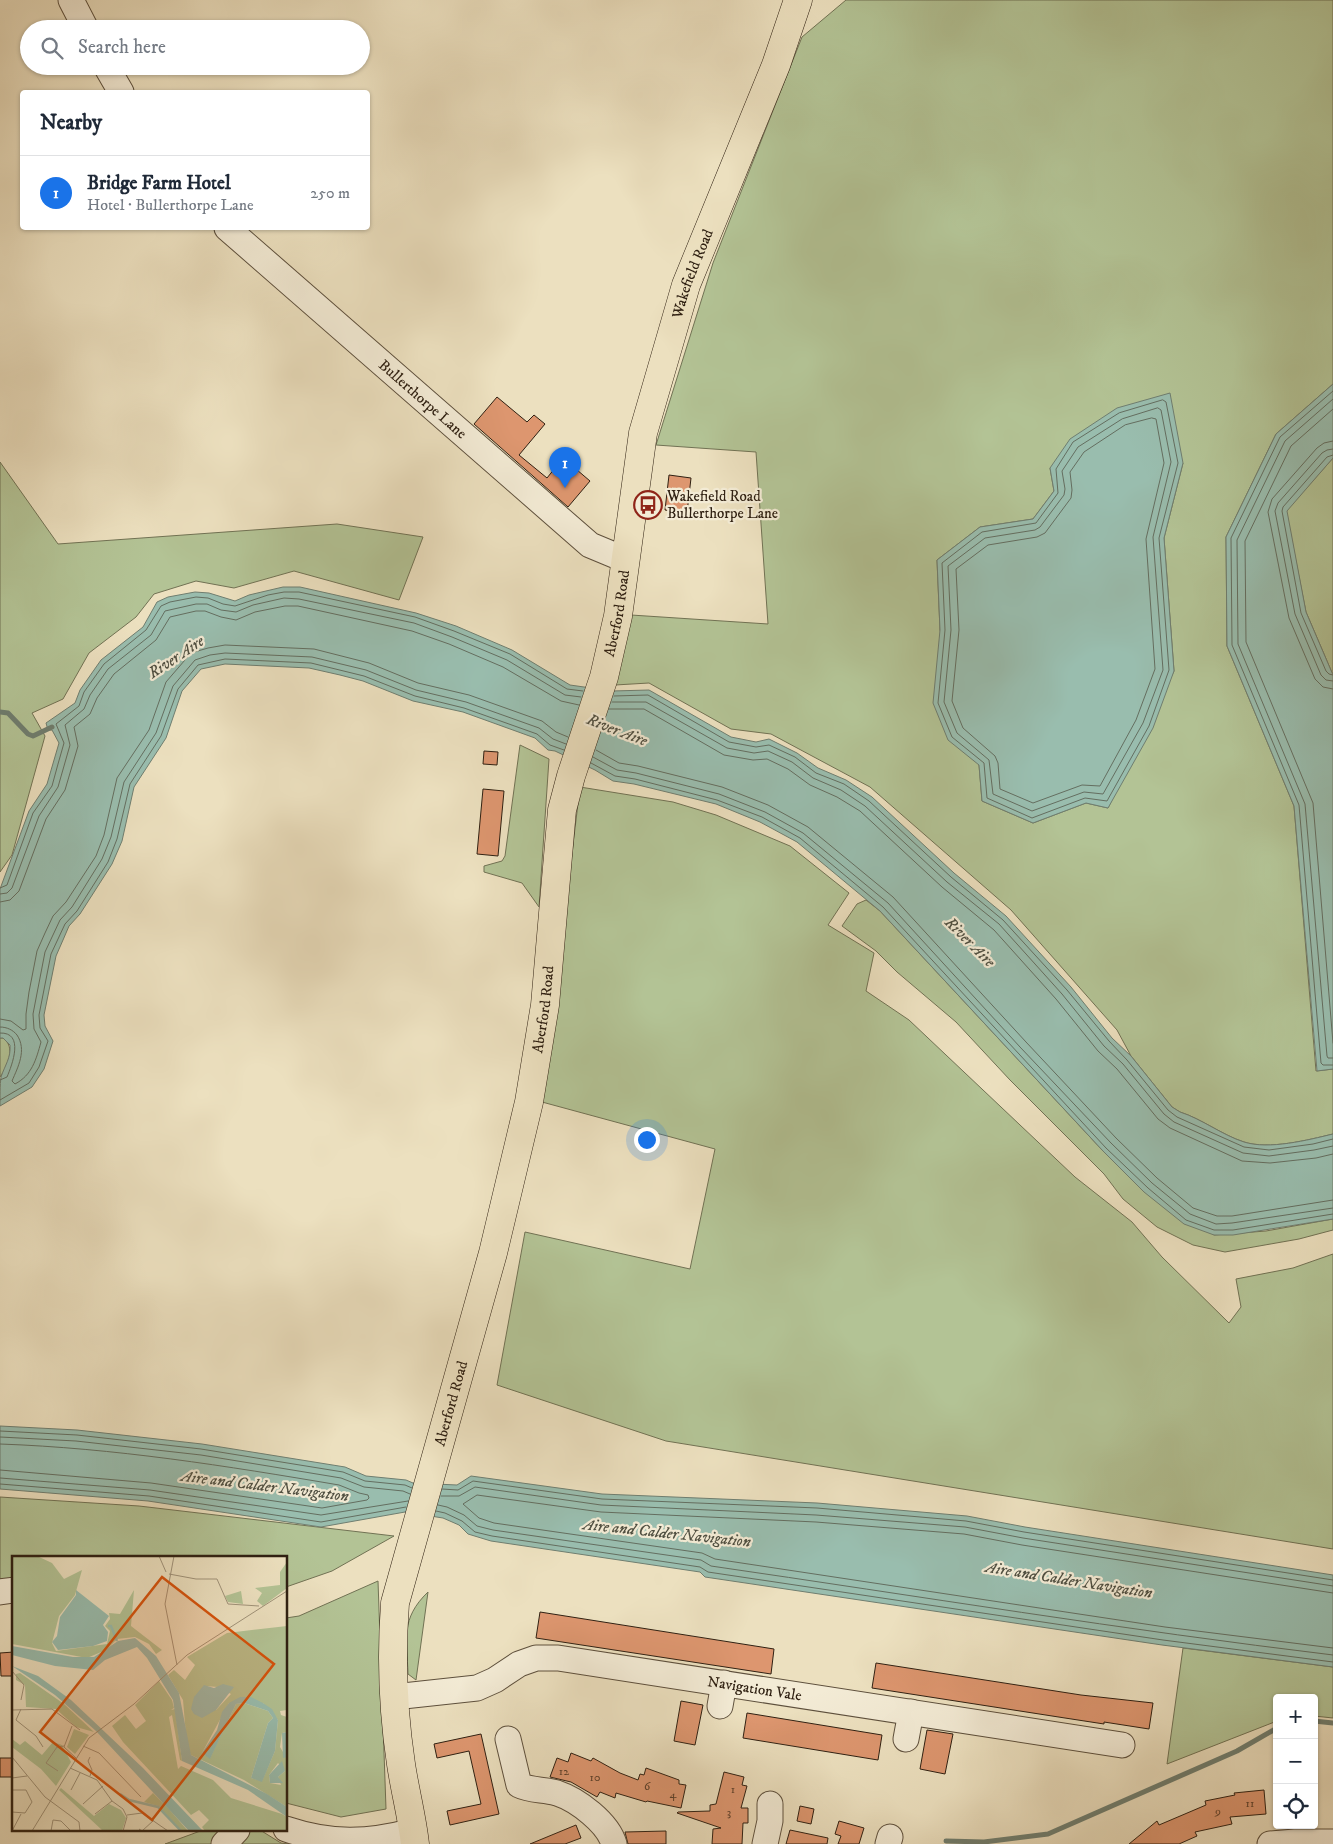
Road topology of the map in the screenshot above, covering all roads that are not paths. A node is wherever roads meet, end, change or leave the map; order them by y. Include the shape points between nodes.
1 (71, 0) edge
2 (798, 0) edge
3 (81, 20) edge
4 (111, 75) edge
5 (120, 90) edge
6 (229, 230) edge
7 (626, 560) junction
8 (394, 1697) junction
9 (911, 1712) junction
10 (508, 1739) dead end
11 (906, 1740) dead end
12 (1122, 1745) dead end
13 (770, 1804) dead end
14 (288, 1830) edge
15 (235, 1832) edge
16 (414, 1838) edge
17 (1333, 1842) edge
18 (224, 1844) edge
19 (614, 1844) edge
20 (765, 1844) edge
21 (1270, 1844) edge

1 - 3 street
2 - 7 main road, Wakefield Road via 776,65 686,285 643,433
4 - 5 street
6 - 7 street, Bullerthorpe Lane via 590,545
7 - 8 main road, Aberford Road via 604,677 562,810 545,1005 529,1102 493,1253 395,1603 392,1637
8 - 9 street, Navigation Vale via 477,1688 519,1664 536,1658 558,1658 722,1695
8 - 16 main road
9 - 11 street
9 - 12 street, Navigation Vale
10 - 19 street via 519,1785 572,1800 605,1825
13 - 20 street
14 - 16 street via 318,1839
15 - 18 street
17 - 21 street

